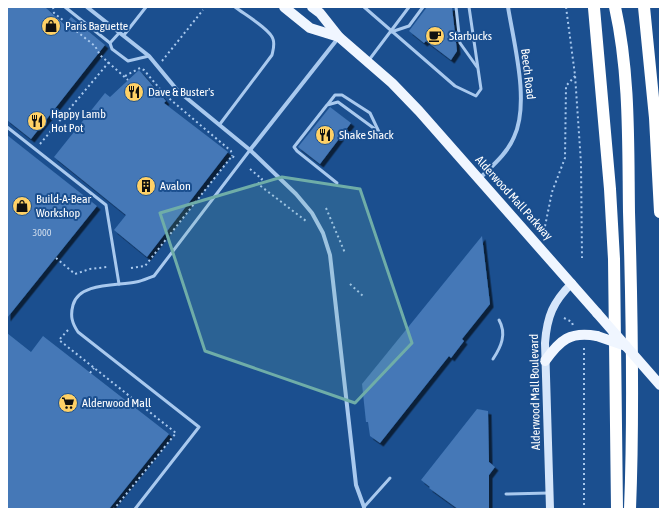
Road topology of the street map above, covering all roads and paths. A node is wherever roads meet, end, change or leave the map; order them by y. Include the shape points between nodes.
1 (53, 7) edge
2 (65, 7) edge
3 (87, 7) edge
4 (146, 7) edge
5 (235, 7) edge
6 (284, 7) edge
7 (312, 7) edge
8 (364, 7) edge
9 (409, 7) edge
10 (423, 7) edge
11 (456, 7) edge
12 (469, 7) edge
13 (508, 7) edge
14 (566, 7) edge
15 (615, 7) edge
16 (644, 7) edge
17 (594, 8) edge
18 (370, 9) edge
19 (203, 10) dead end
20 (120, 32) junction
21 (391, 32) junction
22 (124, 35) junction
23 (338, 37) junction
24 (110, 43) junction
25 (150, 56) junction
26 (109, 62) junction
27 (367, 62) junction
28 (156, 65) junction
29 (478, 68) junction
30 (147, 73) junction
31 (575, 75) junction
32 (125, 76) junction
33 (128, 80) dead end
34 (327, 104) junction
35 (220, 124) junction
36 (7, 127) edge
37 (35, 149) junction
38 (250, 150) junction
39 (232, 156) junction
40 (236, 159) dead end
41 (250, 170) dead end
42 (479, 179) junction
43 (337, 183) dead end
44 (326, 208) dead end
45 (660, 212) edge
46 (306, 222) dead end
47 (540, 247) junction
48 (345, 253) dead end
49 (56, 258) dead end
50 (582, 258) dead end
51 (107, 267) dead end
52 (131, 268) dead end
53 (119, 284) junction
54 (350, 284) dead end
55 (572, 284) junction
56 (364, 296) dead end
57 (564, 318) dead end
58 (499, 320) dead end
59 (73, 324) junction
60 (574, 330) dead end
61 (628, 347) junction
62 (584, 348) dead end
63 (493, 359) dead end
64 (545, 361) junction
65 (94, 368) junction
66 (90, 373) dead end
67 (660, 385) edge
68 (633, 434) junction
69 (390, 478) dead end
70 (549, 493) junction
71 (506, 494) dead end
72 (364, 508) edge
73 (114, 509) edge
74 (135, 509) edge
75 (370, 509) edge
76 (550, 509) edge
77 (584, 509) edge
78 (617, 509) edge
79 (630, 509) edge
80 (638, 509) edge

1 - 26 path via 54,13 95,46 100,55
2 - 24 lane
3 - 20 street
4 - 22 lane
5 - 35 lane via 268,32 274,46 272,55
6 - 23 main road, Alderwood Mall Parkway via 310,28
7 - 23 main road, Alderwood Mall Parkway via 320,13
8 - 18 lane
9 - 21 lane
10 - 21 lane via 409,26
11 - 29 lane via 460,43
12 - 29 lane
13 - 42 street, Beech Road via 522,101 520,121 506,152
14 - 31 path
15 - 68 highway via 628,124
16 - 45 highway
17 - 78 highway via 614,259
18 - 21 lane
19 - 28 path via 163,60
20 - 22 street
20 - 24 lane
21 - 27 lane
21 - 29 lane via 455,86 476,96 481,89
22 - 25 street
23 - 27 main road, Alderwood Mall Parkway
23 - 38 street
24 - 25 lane via 112,49 128,61
25 - 28 street
26 - 32 path
26 - 37 path
27 - 42 main road, Alderwood Mall Parkway via 419,111
28 - 30 path
28 - 35 street via 178,91
30 - 32 path via 140,68
30 - 39 path via 165,96 231,151
31 - 47 path via 566,86 565,158 552,192
31 - 50 path via 581,163
32 - 33 path
34 - 34 lane via 338,102 379,132 370,113 342,95 335,95
34 - 43 lane via 294,147
35 - 38 street
36 - 37 lane
37 - 53 lane via 106,205
38 - 53 lane via 154,276
38 - 72 street via 296,194 312,213 323,233 330,255 356,485
39 - 40 path
39 - 52 path via 145,266
41 - 46 path via 262,179 258,184
42 - 47 main road, Alderwood Mall Parkway
44 - 48 path
47 - 55 main road, Alderwood Mall Parkway
49 - 51 path via 75,274
53 - 59 lane via 98,286 74,300 71,313
54 - 56 path
55 - 61 main road, Alderwood Mall Parkway, bridge
55 - 64 main road, Alderwood Mall Boulevard via 560,295 551,311 546,326
57 - 60 path via 572,322
58 - 63 lane via 503,327 503,340
59 - 65 path via 59,340
59 - 74 lane via 78,332 199,427
61 - 64 main road, bridge via 597,336 573,335 563,340
61 - 67 main road, Alderwood Mall Parkway, bridge
62 - 77 path
64 - 70 main road, Alderwood Mall Boulevard
65 - 66 path
65 - 73 path via 176,433
68 - 79 highway
68 - 80 highway
69 - 72 lane
70 - 71 lane
70 - 76 main road, Alderwood Mall Boulevard
72 - 75 street

